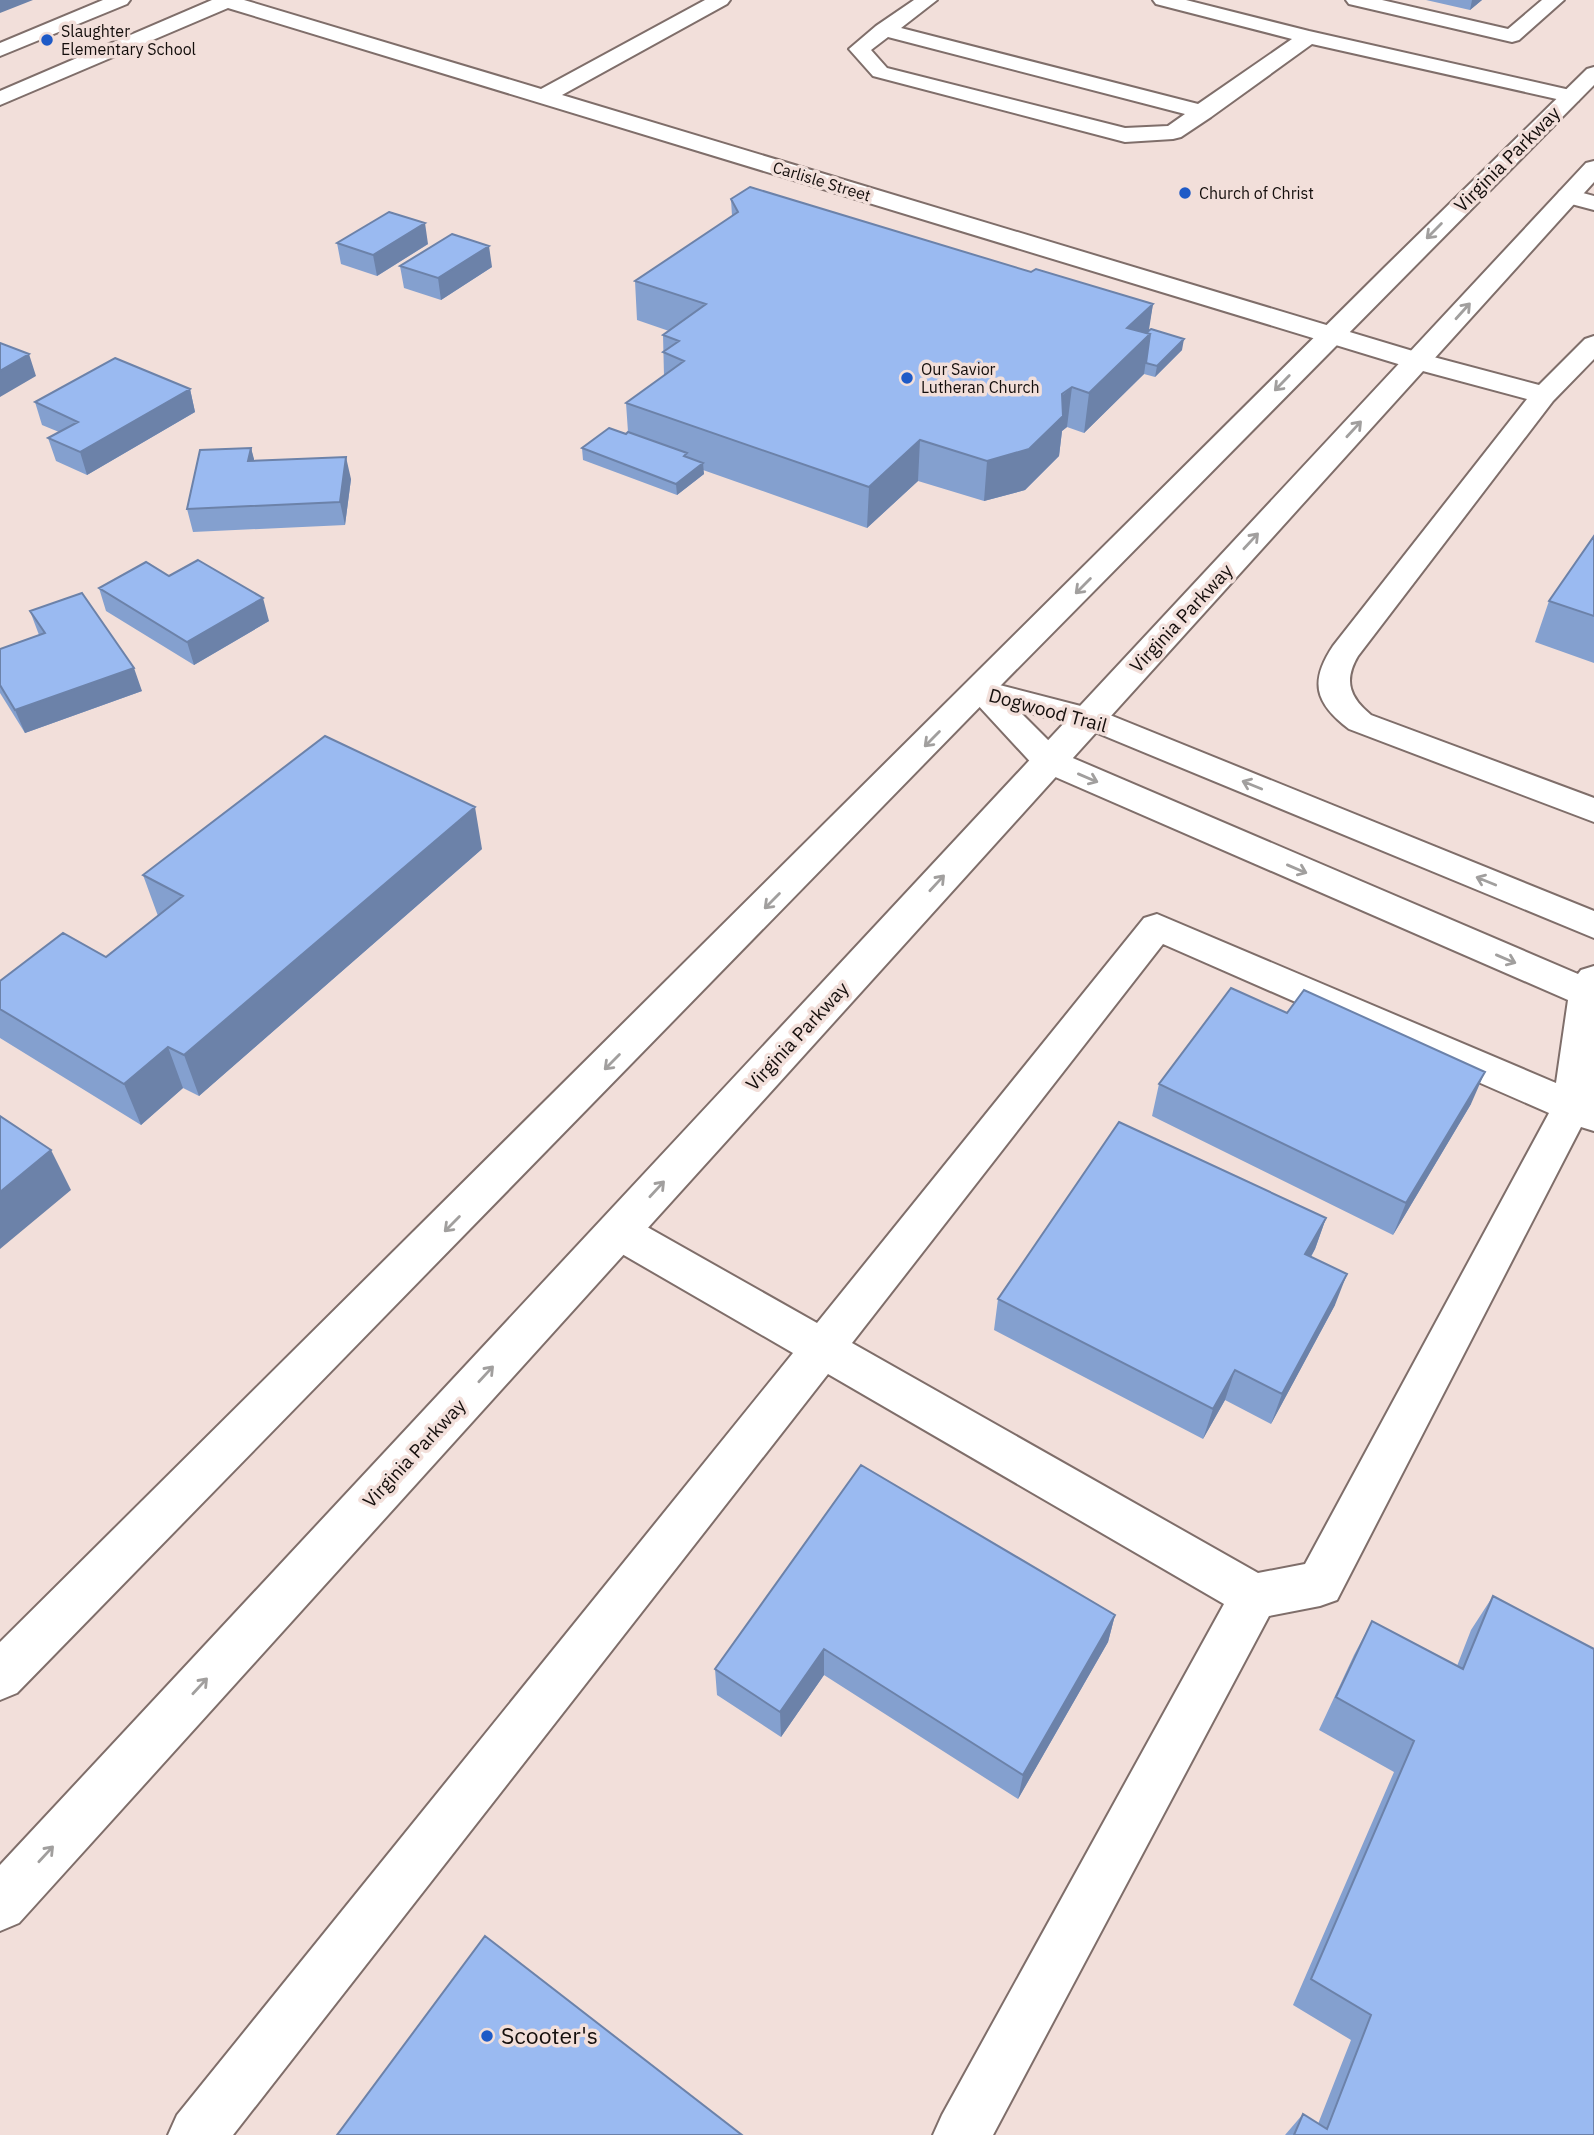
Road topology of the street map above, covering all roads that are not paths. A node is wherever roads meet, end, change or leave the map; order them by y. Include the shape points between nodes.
1 (120, 0) edge
2 (228, 0) edge
3 (720, 0) edge
4 (927, 0) edge
5 (1163, 0) edge
6 (1356, 0) edge
7 (1553, 0) edge
8 (883, 30) junction
9 (1308, 37) junction
10 (0, 50) edge
11 (1594, 72) edge
12 (1570, 96) junction
13 (543, 97) junction
14 (0, 99) edge
15 (1203, 112) junction
16 (1594, 168) edge
17 (1568, 196) junction
18 (1594, 203) edge
19 (1329, 334) junction
20 (1594, 344) edge
21 (1417, 361) junction
22 (1544, 395) junction
23 (980, 690) junction
24 (1089, 718) junction
25 (1049, 761) junction
26 (1594, 811) edge
27 (1594, 925) edge
28 (1592, 990) edge
29 (1583, 1111) edge
30 (618, 1231) junction
31 (822, 1349) junction
32 (1254, 1596) junction
33 (0, 1675) edge
34 (0, 1904) edge
35 (197, 2135) edge
36 (962, 2135) edge

1 - 10 main road
2 - 13 main road, Carlisle Street
2 - 14 main road
3 - 13 main road
4 - 8 main road
5 - 9 main road
6 - 7 main road via 1512,36
8 - 15 main road
8 - 15 main road via 859,49 880,72 1125,135 1173,132
9 - 12 main road
9 - 15 main road
11 - 12 main road, Virginia Parkway
12 -> 19 main road, Virginia Parkway
13 - 19 main road, Carlisle Street
16 - 17 main road, Virginia Parkway
17 - 18 main road
21 -> 17 main road, Virginia Parkway
19 - 21 main road, Carlisle Street
19 -> 23 main road, Virginia Parkway
20 - 22 main road
21 - 22 main road, Carlisle Street
24 -> 21 main road, Virginia Parkway
22 - 26 main road via 1345,653 1332,686 1342,709 1360,722
23 - 24 main road, Dogwood Trail
23 - 25 main road, Dogwood Trail
23 -> 33 main road, Virginia Parkway
24 - 25 main road, Virginia Parkway
27 -> 24 main road, Dogwood Trail
25 -> 28 main road, Dogwood Trail
30 -> 25 main road, Virginia Parkway
28 - 29 main road
29 - 31 main road via 1157,927
29 - 32 main road via 1320,1584
30 - 31 main road
34 -> 30 main road, Virginia Parkway
31 - 32 main road
31 - 35 main road
32 - 36 main road

